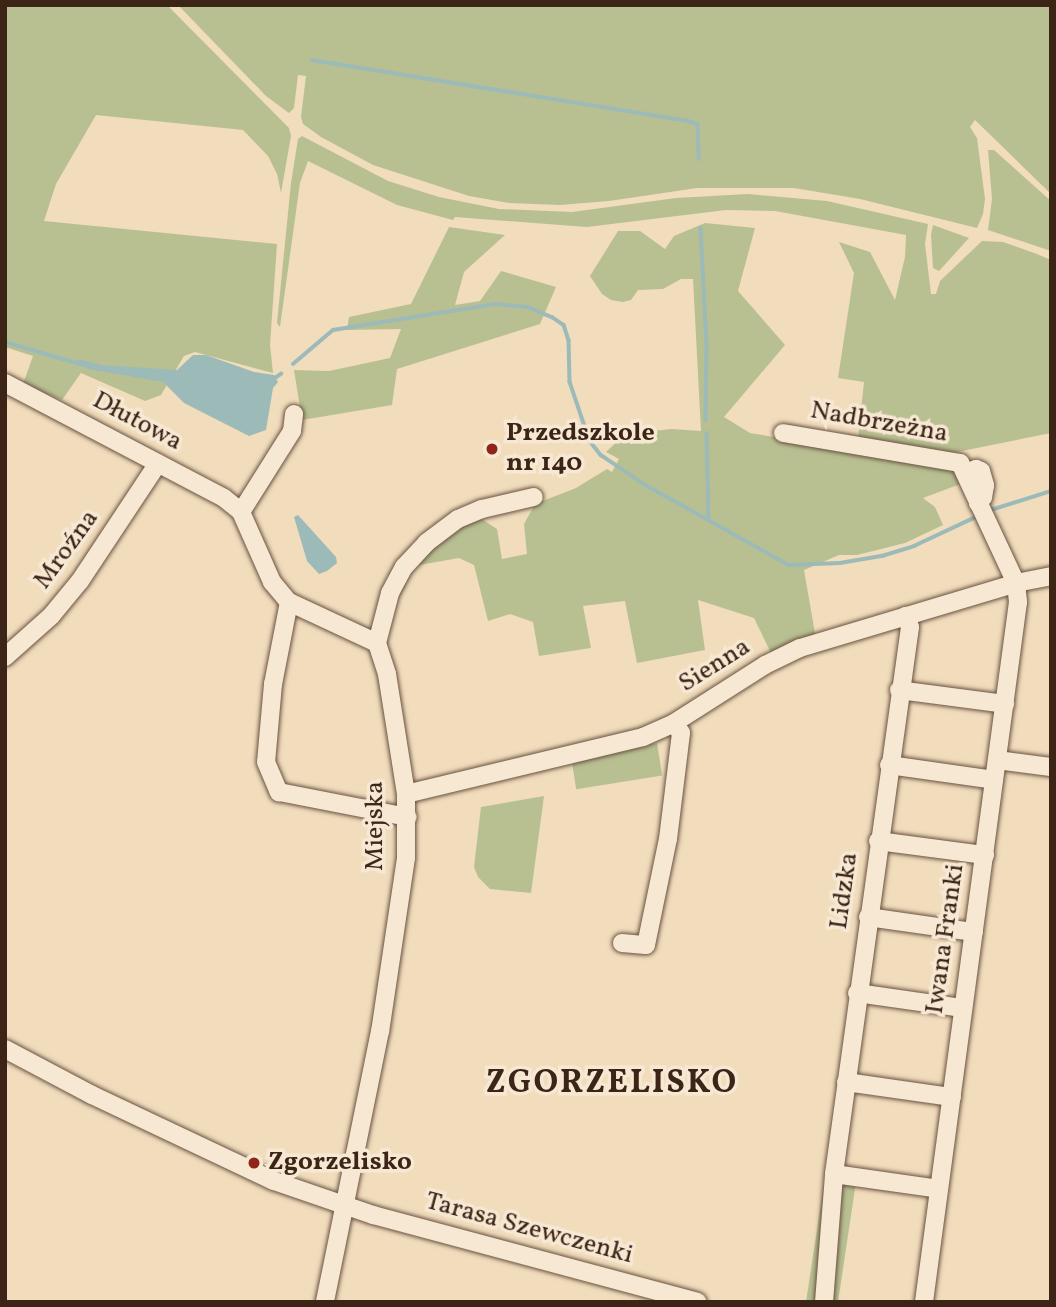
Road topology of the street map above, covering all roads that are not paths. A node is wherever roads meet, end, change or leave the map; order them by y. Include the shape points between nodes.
1 (5, 383) edge
2 (294, 414) dead end
3 (783, 433) dead end
4 (158, 463) junction
5 (534, 497) dead end
6 (241, 512) junction
7 (1051, 576) edge
8 (1016, 583) junction
9 (289, 602) junction
10 (906, 616) junction
11 (377, 643) junction
12 (5, 657) edge
13 (899, 690) junction
14 (1005, 704) junction
15 (674, 723) junction
16 (997, 760) junction
17 (889, 765) junction
18 (1051, 767) edge
19 (994, 780) junction
20 (406, 794) junction
21 (408, 817) junction
22 (878, 841) junction
23 (985, 855) junction
24 (867, 917) junction
25 (974, 932) junction
26 (622, 943) dead end
27 (857, 993) junction
28 (963, 1008) junction
29 (5, 1049) edge
30 (846, 1082) junction
31 (952, 1097) junction
32 (834, 1174) junction
33 (939, 1189) junction
34 (344, 1206) junction
35 (324, 1302) edge
36 (698, 1302) edge
37 (824, 1302) edge
38 (924, 1302) edge

1 - 4 street, Dłutowa
2 - 6 street via 292,431
3 - 8 street, Nadbrzeżna via 960,463
4 - 6 street, Dłutowa
4 - 12 street, Mroźna via 80,581 51,616
5 - 11 street via 458,519 426,543 396,579
6 - 9 street via 272,582
7 - 8 street, Sienna
8 - 10 street, Sienna
8 - 14 street, Iwana Franki via 1018,602
9 - 11 street
9 - 21 street via 266,762 279,792
10 - 13 street, Lidzka via 910,627
10 - 15 street, Sienna via 789,653
11 - 20 street, Miejska via 387,674
13 - 14 street
13 - 17 street, Lidzka
14 - 16 street, Iwana Franki
15 - 20 street, Sienna via 643,737
15 - 26 street via 681,733 670,826 646,945
16 - 18 street
16 - 19 street, Iwana Franki
17 - 19 street
17 - 22 street, Lidzka
19 - 23 street, Iwana Franki
20 - 21 street, Miejska
21 - 34 street, Miejska via 380,1031
22 - 23 street
22 - 24 street, Lidzka
23 - 25 street, Iwana Franki
24 - 25 street
24 - 27 street, Lidzka
25 - 28 street, Iwana Franki
27 - 28 street
27 - 30 street, Lidzka
28 - 31 street, Iwana Franki
29 - 34 street, Tarasa Szewczenki via 188,1142
30 - 31 street
30 - 32 street, Lidzka
31 - 33 street, Iwana Franki
32 - 33 street
32 - 37 street, Lidzka
33 - 38 street, Iwana Franki
34 - 35 street, Miejska
34 - 36 street, Tarasa Szewczenki

